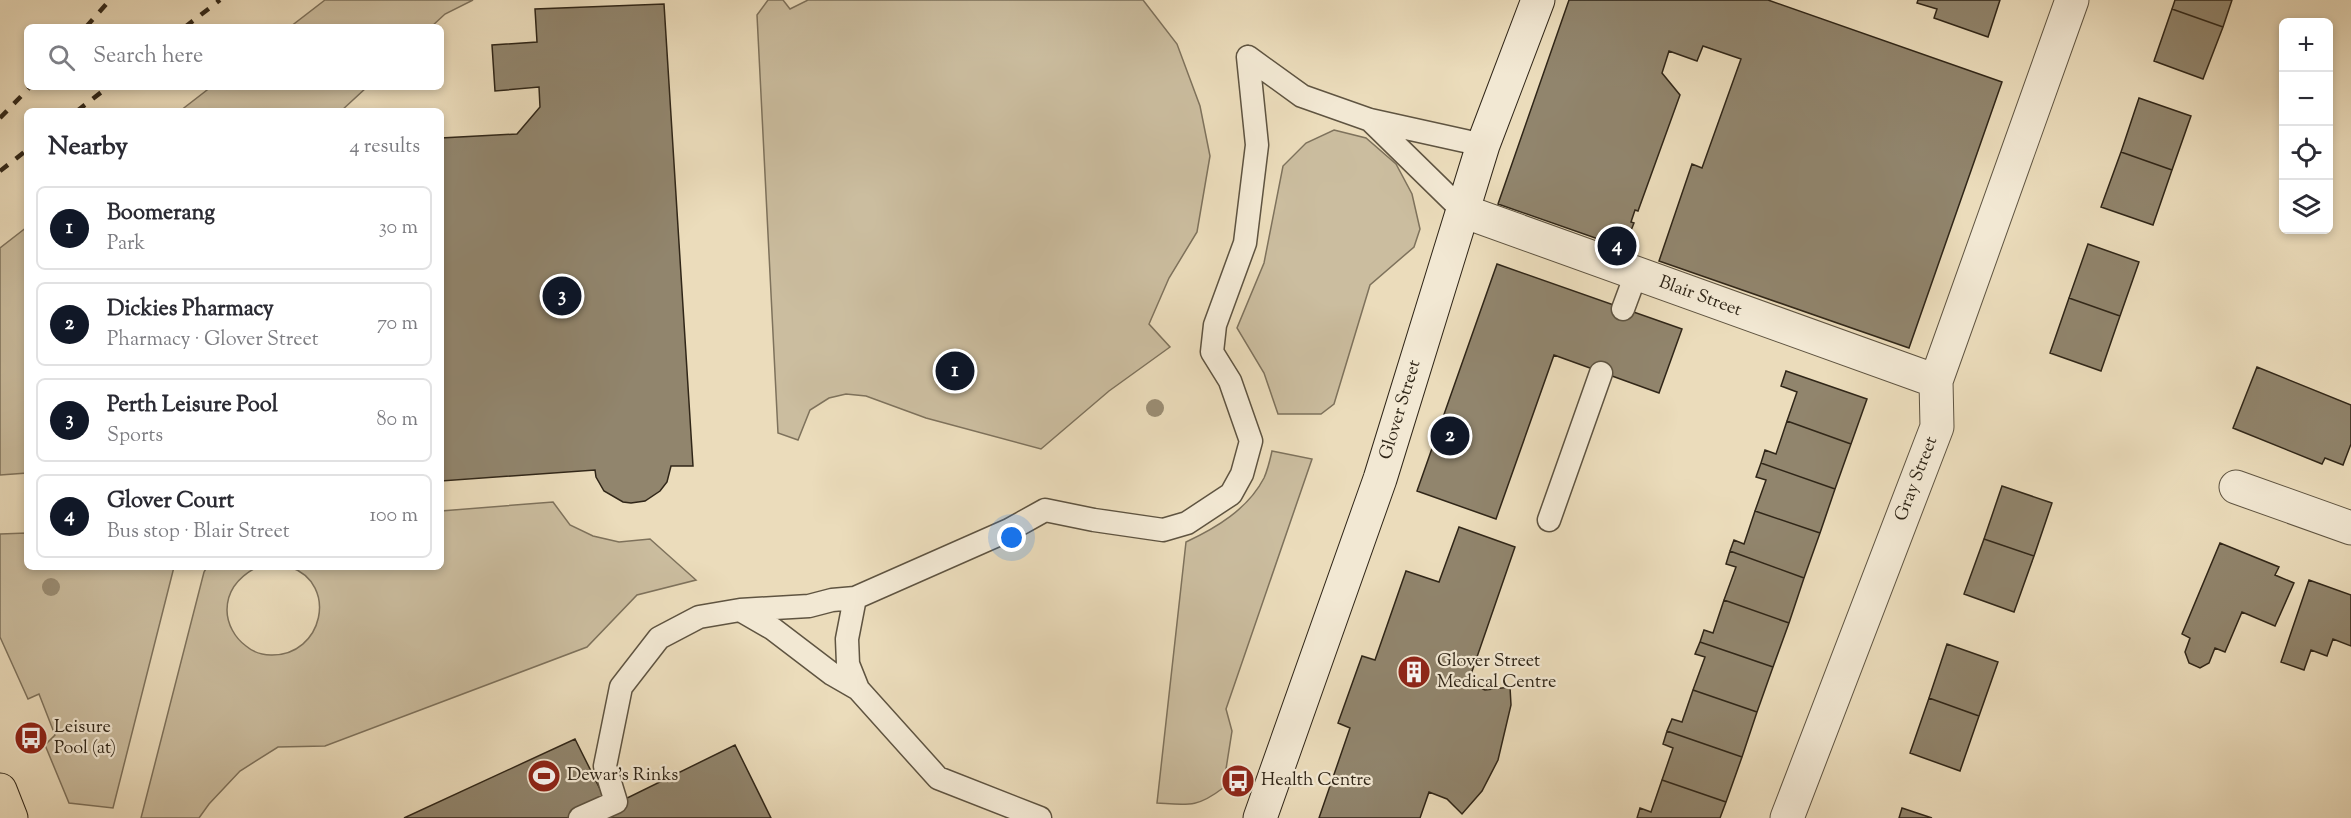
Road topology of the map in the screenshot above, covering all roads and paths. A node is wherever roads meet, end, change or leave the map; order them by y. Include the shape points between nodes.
1 (1538, 0) edge
2 (2072, 0) edge
3 (1370, 120) junction
4 (1483, 145) junction
5 (1463, 211) junction
6 (1636, 274) junction
7 (1623, 309) dead end
8 (1601, 373) dead end
9 (1936, 381) junction
10 (2236, 487) dead end
11 (1549, 520) dead end
12 (2351, 528) edge
13 (855, 598) junction
14 (740, 610) junction
15 (858, 689) junction
16 (0, 789) edge
17 (12, 818) edge
18 (580, 818) edge
19 (1040, 818) edge
20 (1260, 818) edge
21 (1787, 818) edge

1 - 4 street, Glover Street
2 - 9 street, Gray Street
3 - 4 lane
3 - 5 lane
3 - 13 lane via 1302,96 1248,57 1257,145 1245,243 1215,325 1212,352 1230,381 1251,441 1242,474 1231,494 1187,523 1163,530 1046,510
4 - 5 street, Glover Street
5 - 6 street, Blair Street
5 - 20 street, Glover Street via 1380,479
6 - 7 lane
6 - 9 street, Blair Street
8 - 11 lane
9 - 21 street, Gray Street via 1937,427
10 - 12 street
13 - 14 lane via 809,606
13 - 15 lane via 847,639 849,664
14 - 15 lane
14 - 18 lane via 699,617 659,638 621,687 605,765 616,801
15 - 19 lane via 938,778
16 - 17 main road

